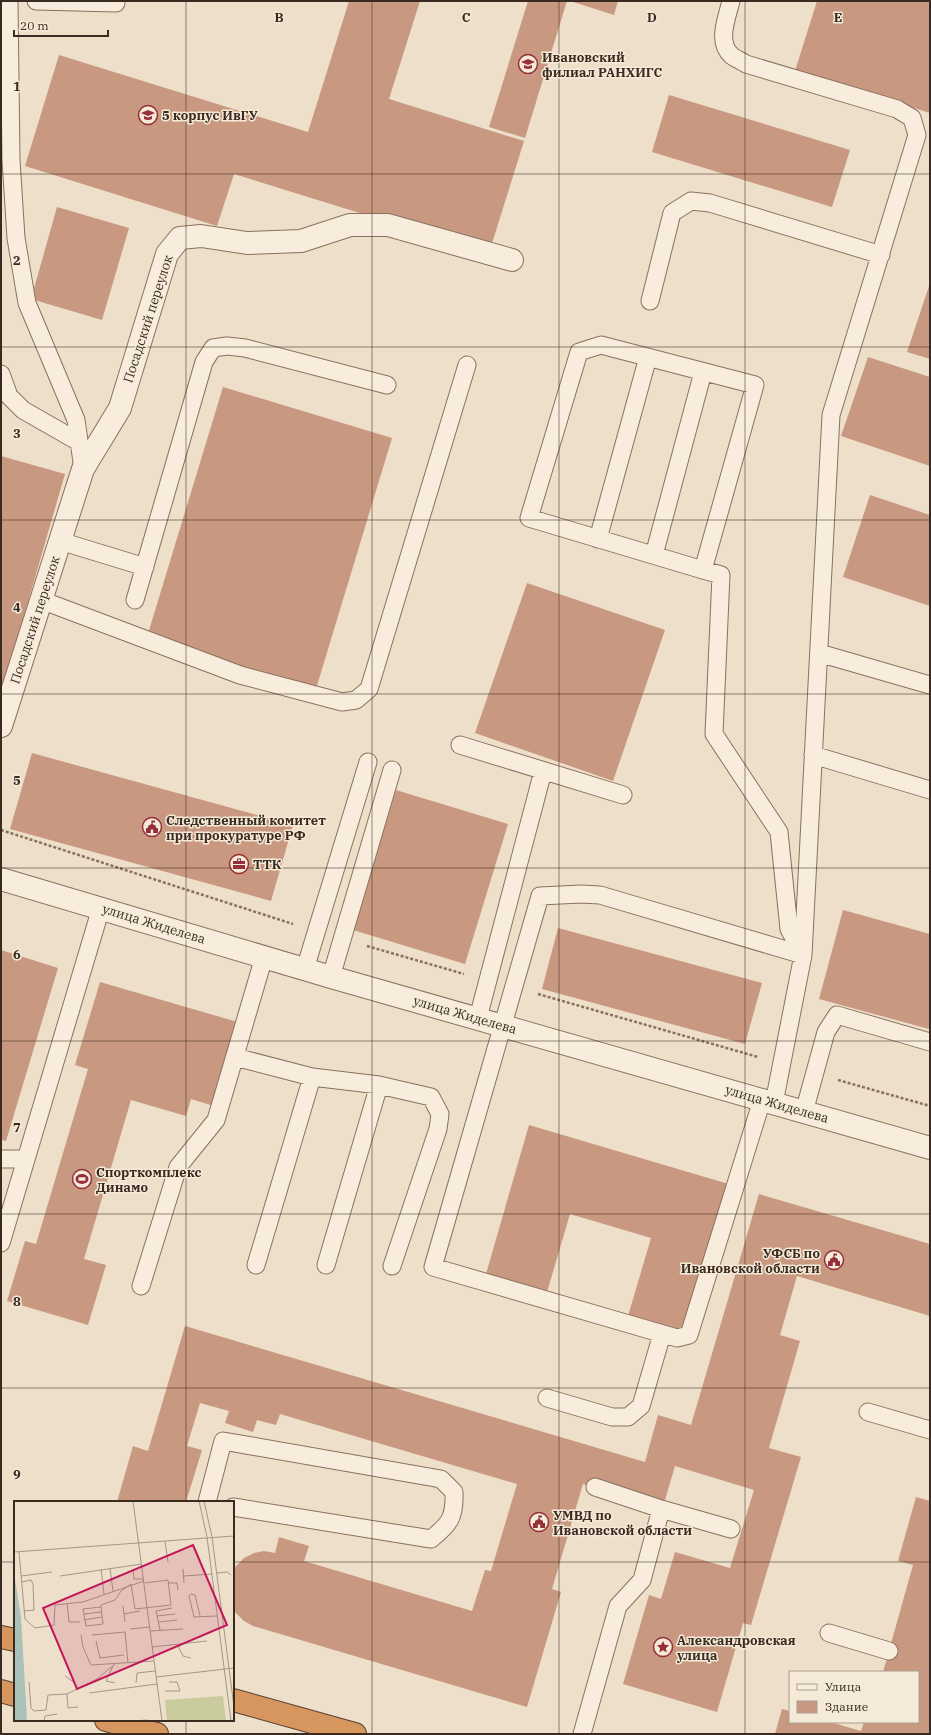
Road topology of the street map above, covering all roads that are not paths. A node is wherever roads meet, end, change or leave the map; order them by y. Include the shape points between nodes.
1 (9, 1) edge
2 (36, 1) edge
3 (63, 1) edge
4 (731, 1) edge
5 (116, 3) dead end
6 (881, 255) junction
7 (512, 260) dead end
8 (650, 301) dead end
9 (648, 357) junction
10 (467, 365) dead end
11 (703, 372) junction
12 (1, 374) edge
13 (387, 385) dead end
14 (79, 442) junction
15 (83, 469) junction
16 (598, 539) junction
17 (60, 541) junction
18 (654, 555) junction
19 (145, 567) junction
20 (703, 570) junction
21 (41, 600) junction
22 (135, 600) dead end
23 (819, 653) junction
24 (930, 685) edge
25 (1, 726) edge
26 (460, 745) dead end
27 (813, 756) junction
28 (368, 762) dead end
29 (392, 770) dead end
30 (543, 770) junction
31 (930, 790) edge
32 (623, 795) dead end
33 (1, 879) edge
34 (101, 908) junction
35 (803, 955) junction
36 (264, 956) junction
37 (306, 969) junction
38 (331, 977) junction
39 (478, 1018) junction
40 (503, 1026) junction
41 (930, 1042) edge
42 (235, 1057) junction
43 (312, 1077) junction
44 (379, 1085) junction
45 (768, 1102) junction
46 (804, 1112) junction
47 (930, 1148) edge
48 (1, 1159) edge
49 (26, 1159) junction
50 (1, 1243) edge
51 (256, 1265) dead end
52 (326, 1265) dead end
53 (392, 1266) dead end
54 (141, 1286) dead end
55 (662, 1334) junction
56 (548, 1398) dead end
57 (868, 1412) dead end
58 (930, 1430) edge
59 (595, 1487) dead end
60 (207, 1501) edge
61 (234, 1507) edge
62 (661, 1509) junction
63 (731, 1529) dead end
64 (829, 1633) dead end
65 (889, 1651) dead end
66 (1, 1691) edge
67 (14, 1695) edge
68 (234, 1700) edge
69 (110, 1721) edge
70 (157, 1734) edge
71 (356, 1734) edge
72 (582, 1734) edge

1 - 14 lane, Посадский переулок via 11,160 16,238 28,303 76,420
2 - 3 lane
3 - 5 lane
4 - 6 lane via 723,41 731,55 746,64 897,109 912,118 917,135
6 - 8 lane via 710,203 691,201 672,213
6 - 23 lane via 831,415
7 - 15 street, Посадский переулок via 388,225 350,225 301,241 247,243 201,236 180,238 167,254 120,408
9 - 11 lane
9 - 16 lane
9 - 16 lane via 601,345 579,352 529,518
10 - 21 lane via 369,689 356,700 342,702 240,675
11 - 18 lane
11 - 20 lane via 755,385
12 - 14 lane via 9,396 23,410
13 - 19 lane via 244,348 213,348 204,362
14 - 15 lane, Посадский переулок
15 - 17 street, Посадский переулок
16 - 18 lane
17 - 19 lane
17 - 21 street, Посадский переулок
18 - 20 lane
19 - 22 lane
20 - 35 lane via 721,575 714,734 779,832 789,929
21 - 25 street, Посадский переулок
23 - 24 lane
23 - 27 lane
26 - 30 lane
27 - 31 lane
27 - 35 lane
28 - 37 lane
29 - 38 lane
30 - 32 lane
30 - 39 lane
33 - 34 street, улица Жиделева
34 - 36 street, улица Жиделева
34 - 49 lane
35 - 40 lane via 600,895 540,896
35 - 45 lane
36 - 37 street, улица Жиделева
36 - 42 lane
37 - 38 street, улица Жиделева
38 - 39 street, улица Жиделева
39 - 40 street, улица Жиделева
40 - 45 street, улица Жиделева
40 - 55 lane via 434,1267
41 - 46 lane via 837,1015 826,1032
42 - 43 lane
42 - 54 lane via 216,1120 178,1167
43 - 44 lane
43 - 51 lane
44 - 52 lane
44 - 53 lane via 431,1097 440,1114 438,1129
45 - 46 street, улица Жиделева
45 - 55 lane via 689,1335 677,1338
46 - 47 street, улица Жиделева
48 - 49 lane
49 - 50 lane
55 - 56 lane via 641,1406 628,1417 612,1418
57 - 58 lane
59 - 62 lane
60 - 61 lane via 223,1441 441,1479 454,1492 454,1509 445,1528 431,1539
62 - 63 lane
62 - 72 lane via 642,1580 618,1606
64 - 65 lane
66 - 67 highway
68 - 71 highway
69 - 70 highway

